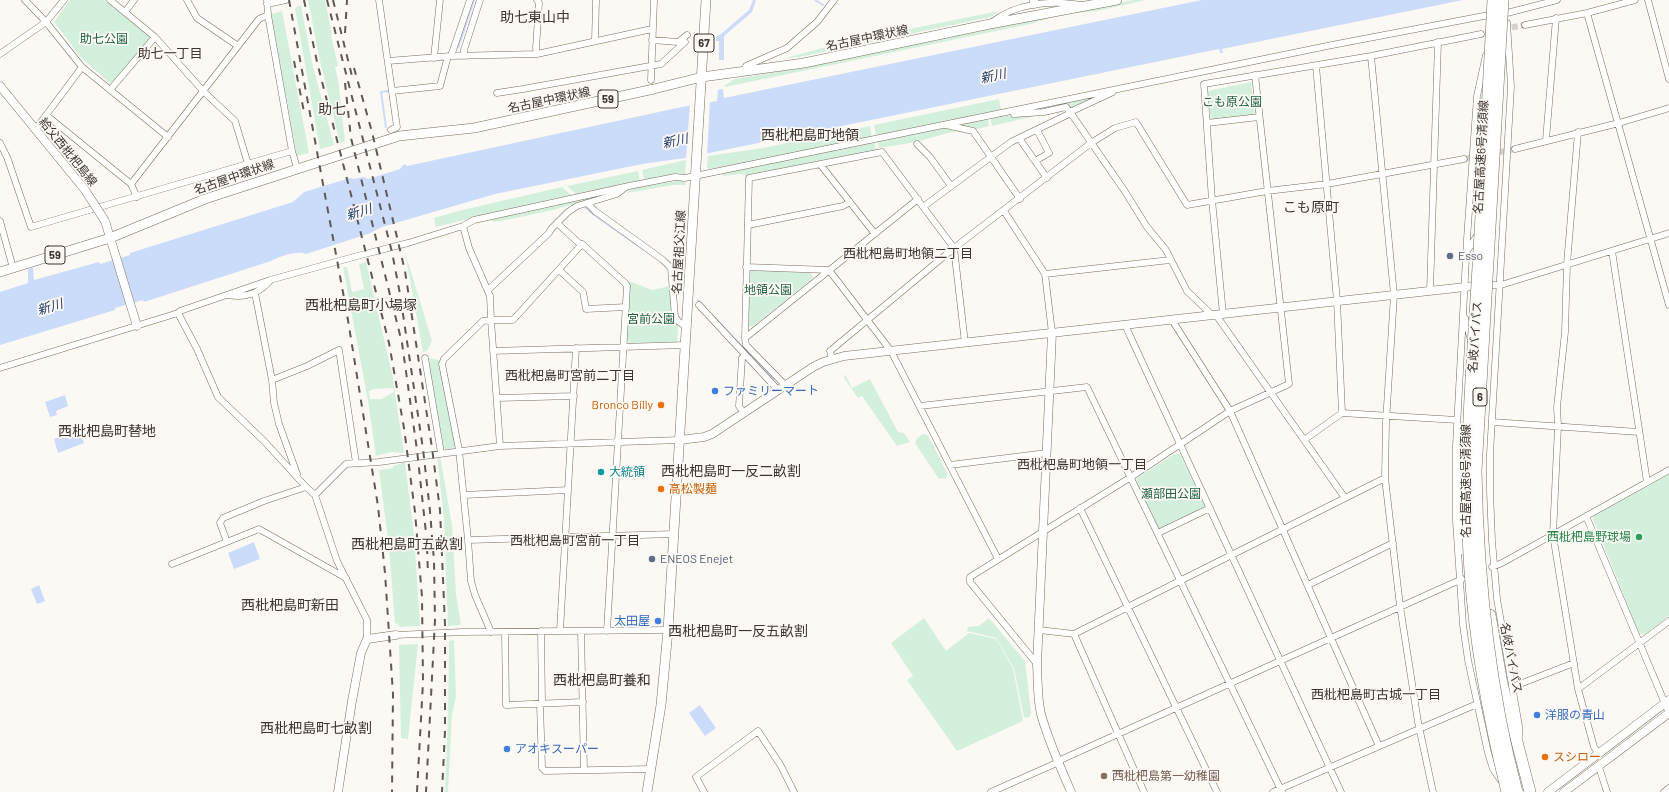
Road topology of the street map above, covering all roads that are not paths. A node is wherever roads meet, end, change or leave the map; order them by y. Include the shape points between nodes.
1 (25, 0) edge
2 (64, 0) edge
3 (110, 0) edge
4 (134, 0) edge
5 (187, 0) edge
6 (286, 0) edge
7 (379, 0) edge
8 (440, 0) edge
9 (470, 0) edge
10 (480, 0) edge
11 (537, 0) edge
12 (596, 0) edge
13 (654, 0) edge
14 (706, 0) edge
15 (834, 0) edge
16 (1117, 0) edge
17 (1556, 0) edge
18 (1635, 0) edge
19 (1648, 0) edge
20 (267, 2) edge
21 (1034, 2) edge
22 (1088, 6) junction
23 (1490, 6) edge
24 (1506, 9) edge
25 (125, 12) junction
26 (1587, 13) junction
27 (268, 15) junction
28 (1556, 18) junction
29 (46, 22) junction
30 (990, 24) junction
31 (1525, 25) tunnel mouth
32 (652, 29) junction
33 (1481, 34) dead end
34 (687, 35) dead end
35 (155, 37) junction
36 (652, 40) junction
37 (595, 41) junction
38 (685, 42) dead end
39 (1438, 42) junction
40 (238, 46) junction
41 (1487, 49) junction
42 (0, 54) edge
43 (537, 54) junction
44 (450, 56) junction
45 (464, 56) junction
46 (1371, 56) junction
47 (434, 58) junction
48 (388, 62) junction
49 (651, 64) junction
50 (1316, 66) junction
51 (82, 67) junction
52 (744, 71) junction
53 (1255, 75) junction
54 (1669, 79) edge
55 (651, 80) dead end
56 (701, 82) junction
57 (0, 86) edge
58 (1122, 88) junction
59 (110, 90) junction
60 (392, 91) junction
61 (204, 92) junction
62 (497, 93) dead end
63 (1669, 108) edge
64 (1071, 113) junction
65 (995, 114) junction
66 (46, 115) junction
67 (1259, 117) junction
68 (1618, 123) junction
69 (1207, 124) junction
70 (944, 125) junction
71 (35, 130) junction
72 (391, 130) dead end
73 (1037, 130) junction
74 (1578, 132) junction
75 (168, 137) junction
76 (1019, 138) junction
77 (1546, 140) junction
78 (0, 143) edge
79 (1091, 143) junction
80 (917, 144) dead end
81 (1515, 149) tunnel mouth
82 (292, 151) junction
83 (990, 156) junction
84 (1464, 159) tunnel mouth
85 (1035, 161) junction
86 (248, 164) junction
87 (820, 164) junction
88 (1434, 165) junction
89 (297, 168) junction
90 (695, 174) junction
91 (1383, 174) junction
92 (1047, 178) junction
93 (131, 184) junction
94 (1327, 184) junction
95 (629, 186) junction
96 (951, 186) junction
97 (1267, 191) junction
98 (137, 197) junction
99 (918, 199) junction
100 (1020, 199) junction
101 (1212, 200) junction
102 (850, 202) junction
103 (587, 203) junction
104 (923, 207) junction
105 (1004, 211) junction
106 (0, 221) edge
107 (557, 223) junction
108 (463, 226) junction
109 (748, 226) junction
110 (1669, 233) edge
111 (875, 234) junction
112 (1478, 234) junction
113 (1650, 239) junction
114 (111, 241) junction
115 (581, 245) junction
116 (954, 248) junction
117 (1612, 251) junction
118 (1466, 252) junction
119 (1170, 260) junction
120 (1567, 264) junction
121 (746, 267) junction
122 (14, 268) junction
123 (559, 270) junction
124 (829, 270) junction
125 (0, 272) edge
126 (1045, 274) junction
127 (270, 280) junction
128 (1495, 285) junction
129 (1470, 286) junction
130 (488, 290) junction
131 (1430, 291) junction
132 (255, 293) junction
133 (227, 295) junction
134 (1394, 295) junction
135 (1337, 301) junction
136 (698, 305) dead end
137 (1669, 305) edge
138 (626, 307) junction
139 (1280, 308) junction
140 (178, 313) junction
141 (1463, 313) junction
142 (1217, 315) junction
143 (491, 320) junction
144 (868, 320) junction
145 (1172, 320) junction
146 (1125, 325) junction
147 (137, 326) junction
148 (687, 327) junction
149 (1052, 333) junction
150 (1470, 337) junction
151 (745, 338) junction
152 (965, 343) junction
153 (686, 345) junction
154 (623, 347) junction
155 (576, 348) junction
156 (493, 351) junction
157 (892, 351) junction
158 (745, 355) junction
159 (425, 358) dead end
160 (832, 359) junction
161 (0, 368) edge
162 (272, 380) junction
163 (781, 387) junction
164 (1050, 391) junction
165 (1271, 393) junction
166 (574, 396) junction
167 (497, 398) junction
168 (920, 406) junction
169 (1230, 411) junction
170 (744, 413) junction
171 (1342, 414) junction
172 (1387, 415) junction
173 (1457, 420) junction
174 (1492, 422) junction
175 (1558, 426) junction
176 (1639, 432) junction
177 (680, 440) junction
178 (1304, 440) junction
179 (618, 442) junction
180 (571, 444) junction
181 (1180, 444) junction
182 (500, 446) junction
183 (459, 450) junction
184 (441, 453) junction
185 (1047, 453) junction
186 (356, 463) junction
187 (950, 464) junction
188 (1669, 470) edge
189 (1131, 476) junction
190 (298, 478) junction
191 (1385, 478) junction
192 (1647, 482) junction
193 (306, 487) junction
194 (568, 490) junction
195 (464, 494) junction
196 (315, 495) junction
197 (1345, 498) junction
198 (1080, 508) junction
199 (1210, 508) junction
200 (1586, 516) junction
201 (1283, 529) junction
202 (1044, 530) junction
203 (1158, 533) junction
204 (674, 534) junction
205 (1553, 535) junction
206 (613, 536) junction
207 (566, 537) junction
208 (468, 540) junction
209 (227, 542) junction
210 (1392, 543) junction
211 (1231, 555) junction
212 (998, 559) junction
213 (172, 564) dead end
214 (1492, 567) junction
215 (346, 578) junction
216 (1461, 579) junction
217 (1180, 580) junction
218 (1308, 585) junction
219 (1400, 606) junction
220 (1128, 607) junction
221 (1669, 621) edge
222 (668, 630) junction
223 (1039, 630) junction
224 (541, 631) junction
225 (560, 631) junction
226 (581, 631) junction
227 (607, 631) junction
228 (491, 632) junction
229 (505, 632) junction
230 (1074, 634) junction
231 (396, 635) joint
232 (1331, 637) junction
233 (366, 638) junction
234 (1639, 643) junction
235 (1280, 660) junction
236 (1574, 663) junction
237 (1038, 664) junction
238 (1230, 682) junction
239 (1512, 686) junction
240 (1578, 689) junction
241 (583, 702) junction
242 (1667, 702) edge
243 (541, 704) junction
244 (1476, 704) junction
245 (1176, 707) junction
246 (1669, 713) edge
247 (1419, 729) junction
248 (1118, 733) junction
249 (1517, 745) junction
250 (1379, 746) junction
251 (1599, 754) junction
252 (1058, 761) junction
253 (1330, 767) junction
254 (1599, 767) junction
255 (651, 769) junction
256 (584, 770) junction
257 (1669, 788) edge
258 (1281, 790) edge
259 (1511, 791) edge
260 (338, 792) edge
261 (647, 792) edge
262 (704, 792) edge
263 (794, 792) edge
264 (991, 792) edge
265 (1071, 792) edge
266 (1144, 792) edge
267 (1217, 792) edge
268 (1273, 792) edge
269 (1341, 792) edge
270 (1433, 792) edge
271 (1530, 792) edge
272 (1548, 792) edge
273 (1564, 792) edge
274 (1607, 792) edge
275 (1664, 792) edge

1 - 29 street
2 - 29 street
3 - 25 street
4 - 25 street
5 - 40 street via 197,18
6 - 20 street
7 - 48 street
8 - 47 street
9 - 44 street
10 - 45 street
11 - 43 street via 540,3
12 - 37 street
13 - 32 street
14 - 56 main road, 名古屋祖父江線 / 67
15 - 52 street via 817,22 787,48 746,66
16 - 22 main road, 名古屋中環状線 / 59
17 - 24 street
18 - 26 street
19 - 54 street
20 - 27 street
21 - 22 street via 1068,2
21 - 30 street via 1002,14
22 - 30 main road, 名古屋中環状線 / 59
23 - 41 highway, 名岐バイパス
23 - 58 street via 1332,45
23 - 259 highway, 名古屋高速6号清須線 / 6, bridge via 1470,389 1468,520 1476,627 1492,723
24 - 128 highway, 名岐バイパス
24 - 259 highway, 名古屋高速6号清須線 / 6, bridge via 1476,471 1484,618
25 - 35 street
26 - 28 street
26 - 68 street
27 - 40 street via 259,19
27 - 82 street
28 - 31 street
28 - 77 street
29 - 42 street
29 - 51 street
30 - 52 main road, 名古屋中環状線 / 59 via 804,63
32 - 36 street
32 - 37 street
33 - 39 street
34 - 36 street via 678,42
35 - 59 street
35 - 61 street
36 - 49 street
37 - 43 street
38 - 49 street via 661,64
39 - 46 street
39 - 88 street
40 - 61 street
41 - 112 highway, 名岐バイパス
41 - 118 street via 1477,96
43 - 45 street
44 - 45 street
44 - 47 street
44 - 60 street via 440,86
46 - 50 street
46 - 91 street
47 - 48 street
48 - 60 street
49 - 55 street
49 - 62 street
50 - 53 street
50 - 94 street
51 - 59 street
51 - 66 street
52 - 56 main road, 名古屋中環状線 / 59
53 - 67 street
53 - 69 street via 1204,84
56 - 89 main road, 名古屋中環状線 / 59 via 474,128 398,136
56 - 90 main road, 名古屋祖父江線 / 67
57 - 71 street, 給父西枇杷島線
58 - 64 street
58 - 65 street
59 - 75 street
60 - 72 street via 397,127
61 - 75 street
61 - 86 street via 235,121
63 - 68 street
64 - 65 street via 1066,107 1044,112
64 - 73 street
64 - 79 street
65 - 70 street
66 - 71 street
66 - 93 street
67 - 69 street
67 - 97 street
68 - 74 street
68 - 113 street
69 - 101 street
70 - 83 street via 973,131
70 - 90 street
71 - 114 street, 給父西枇杷島線, bridge via 85,190 105,221
73 - 76 street
73 - 85 street via 1049,153
74 - 77 street
74 - 120 street
75 - 93 street
76 - 83 street
76 - 85 street
77 - 81 street
78 - 98 street via 31,227
79 - 92 street
79 - 101 street via 1115,128 1136,122 1187,205
79 - 119 street via 1147,227 1166,250
80 - 96 street via 930,156
82 - 86 street
82 - 89 street
83 - 96 street
83 - 100 street
84 - 88 street
85 - 92 street
86 - 98 street
87 - 99 street via 882,152
87 - 102 street
87 - 109 street via 749,178
88 - 91 street
88 - 131 street
89 - 114 main road, 名古屋中環状線 / 59 via 205,199
90 - 95 street via 685,178 675,177
90 - 148 main road, 名古屋祖父江線 / 67
91 - 94 street
91 - 134 street
92 - 100 street
93 - 98 street
94 - 97 street
94 - 135 street
95 - 103 street via 617,194
95 - 108 street via 474,220
96 - 104 street
97 - 101 street
97 - 139 street
99 - 104 street
99 - 111 street
100 - 105 street
101 - 142 street
102 - 109 street via 843,206
102 - 111 street
103 - 107 street via 568,212
103 - 148 street via 672,268 675,316
104 - 116 street
105 - 116 street
105 - 126 street
106 - 122 street
107 - 115 street
107 - 130 street
108 - 127 street
108 - 130 street via 469,248
109 - 121 street
110 - 113 street
111 - 124 street
112 - 118 street
112 - 129 highway, 名岐バイパス
113 - 117 street
113 - 137 street
114 - 122 main road, 名古屋中環状線 / 59
114 - 147 street, 給父西枇杷島線
115 - 123 street
115 - 138 street via 625,283
116 - 144 street
116 - 152 street
117 - 120 street
117 - 176 street
118 - 129 street
119 - 126 street
119 - 142 street via 1187,291
120 - 128 street
120 - 175 street via 1565,332 1557,407
121 - 124 street
121 - 151 street
122 - 125 main road, 名古屋中環状線 / 59
123 - 138 street via 583,292 586,309
123 - 143 street via 513,320
124 - 144 street
124 - 151 street
126 - 149 street
127 - 132 street
127 - 133 street
128 - 174 street
128 - 249 highway, 名岐バイパス via 1482,442 1484,567 1499,668
129 - 131 street
129 - 141 street
129 - 150 highway, 名岐バイパス
130 - 143 street
131 - 134 street
132 - 133 street via 246,296
132 - 162 street
133 - 140 street
134 - 135 street
134 - 172 street
135 - 139 street
135 - 171 street
136 - 158 street
138 - 154 street
139 - 142 street
139 - 165 street via 1289,384
140 - 147 street
140 - 190 street via 218,397
141 - 150 street
141 - 173 street
142 - 145 street
142 - 165 street
143 - 156 street
143 - 183 street via 483,321 444,359 442,364
144 - 157 street
144 - 160 street via 830,351
145 - 146 street
145 - 169 street
146 - 149 street
146 - 181 street
147 - 161 street
148 - 153 main road, 名古屋祖父江線 / 67
149 - 152 street
149 - 164 street
150 - 259 highway, 名岐バイパス via 1461,525 1479,675
151 - 163 street via 746,345
152 - 157 street
153 - 154 street
153 - 177 main road, 名古屋祖父江線 / 67
154 - 155 street
154 - 179 street
155 - 156 street
155 - 166 street
156 - 167 street
157 - 160 street
157 - 168 street
158 - 163 street
158 - 170 street via 742,358 740,406
159 - 184 street
160 - 163 street via 813,367
162 - 186 street via 339,350
162 - 190 street via 279,424
163 - 170 street
164 - 168 street
164 - 185 street
164 - 189 street via 1087,387
165 - 169 street
165 - 178 street
166 - 167 street
166 - 180 street
167 - 182 street
168 - 187 street
169 - 181 street
169 - 201 street
170 - 177 street via 712,434
171 - 172 street
171 - 178 street
172 - 173 street
172 - 191 street
173 - 216 street via 1456,521
174 - 175 street
174 - 214 street
175 - 176 street
175 - 205 street
176 - 192 street
177 - 179 street
177 - 204 main road, 名古屋祖父江線 / 67
178 - 197 street
179 - 180 street
179 - 206 street
180 - 182 street
180 - 194 street
181 - 189 street
181 - 199 street
182 - 183 street
183 - 184 street
183 - 195 street
184 - 186 street
185 - 187 street
185 - 202 street
186 - 196 street via 346,464
187 - 212 street
188 - 192 street
189 - 198 street
189 - 203 street
190 - 193 street
191 - 197 street
191 - 210 street
192 - 200 street
193 - 196 street
193 - 209 street via 223,518 220,523
194 - 195 street
194 - 207 street
195 - 208 street
196 - 215 street via 337,561
197 - 201 street
198 - 202 street
198 - 220 street
199 - 203 street
199 - 211 street
200 - 205 street
200 - 234 street
201 - 211 street
201 - 218 street
202 - 212 street
202 - 223 street
203 - 217 street
204 - 206 street
204 - 222 main road, 名古屋祖父江線 / 67
205 - 214 street
205 - 236 street
206 - 207 street
206 - 227 street
207 - 208 street
207 - 225 street
208 - 228 street via 470,581
209 - 213 street
209 - 215 street via 259,529
210 - 218 street
210 - 219 street
211 - 217 street
211 - 235 street
212 - 237 street via 970,577 970,582
214 - 239 street
215 - 233 street via 367,620
216 - 219 street
216 - 244 street via 1465,639
217 - 220 street
217 - 238 street
218 - 232 street
219 - 232 street
219 - 247 street
220 - 230 street
220 - 245 street
221 - 234 street
222 - 227 street
222 - 255 main road, 名古屋祖父江線 / 67 via 661,704
223 - 230 street
223 - 237 street
224 - 225 street
224 - 229 street
224 - 243 street
225 - 226 street
226 - 227 street
226 - 241 street
228 - 229 street
228 - 231 street
229 - 243 street via 506,705
230 - 248 street
231 - 233 street
232 - 235 street
232 - 250 street
233 - 260 street via 354,686
234 - 240 street
234 - 242 street
235 - 238 street
235 - 253 street
236 - 239 street
236 - 240 street
237 - 252 street via 1041,712
238 - 245 street
238 - 258 street
239 - 249 street via 1519,726
240 - 251 street via 1594,747
241 - 243 street
241 - 256 street
242 - 246 street
242 - 251 street
243 - 256 street via 542,768 545,771
244 - 247 street
244 - 259 street via 1493,769
245 - 248 street
245 - 267 street
246 - 254 street
247 - 250 street
247 - 270 street
248 - 252 street
248 - 266 street
249 - 271 highway, 名岐バイパス
250 - 253 street
251 - 272 street
252 - 264 street
252 - 265 street
253 - 258 street
253 - 269 street
254 - 273 street
254 - 274 street
255 - 256 street
255 - 261 main road, 名古屋祖父江線 / 67
257 - 275 street
258 - 268 street
262 - 263 street via 696,777 758,731 782,766

